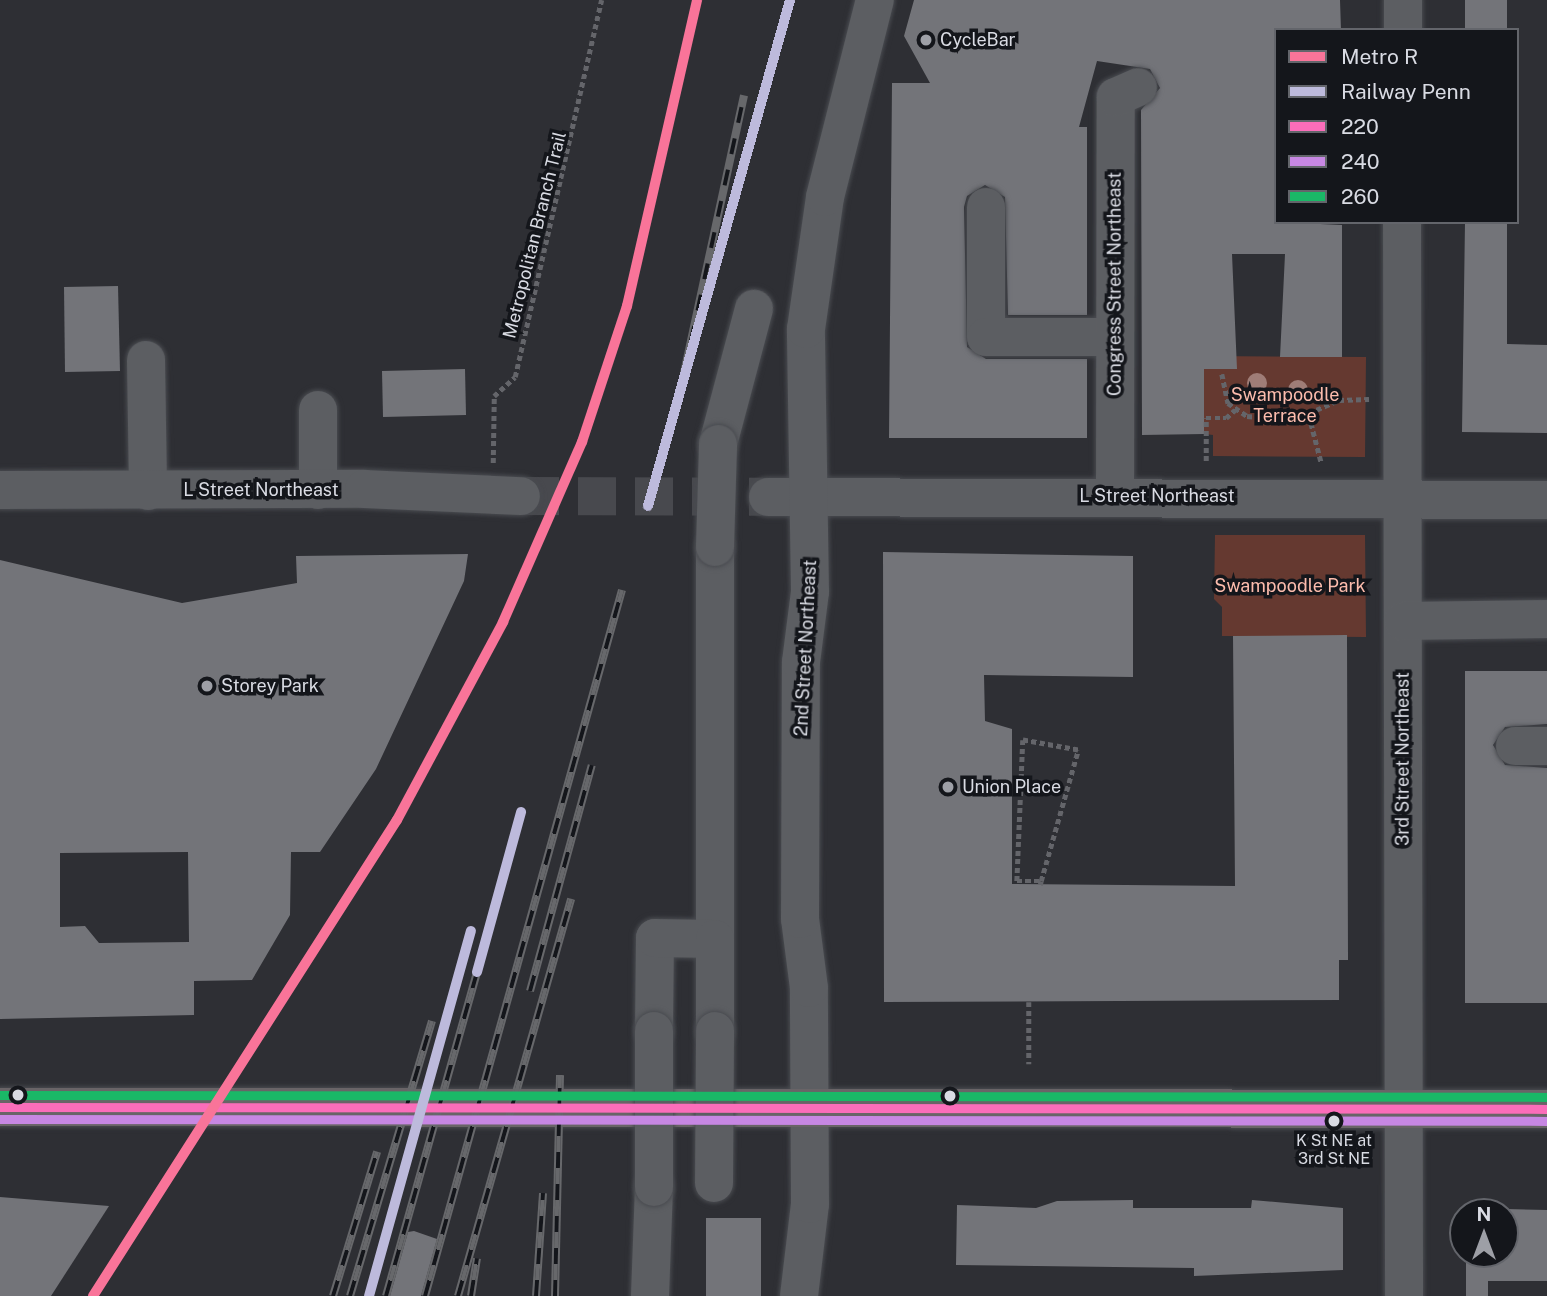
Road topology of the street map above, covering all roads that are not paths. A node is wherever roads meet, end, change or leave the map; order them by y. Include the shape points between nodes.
1 (875, 0) edge
2 (1403, 0) edge
3 (1403, 28) edge
4 (1138, 88) dead end
5 (986, 207) dead end
6 (1402, 224) edge
7 (754, 309) dead end
8 (1115, 337) junction
9 (146, 360) dead end
10 (318, 410) dead end
11 (0, 490) edge
12 (318, 490) junction
13 (148, 491) junction
14 (1115, 495) junction
15 (521, 496) tunnel mouth
16 (809, 496) junction
17 (768, 497) tunnel mouth
18 (1402, 497) junction
19 (1547, 500) edge
20 (1547, 619) edge
21 (1403, 621) junction
22 (715, 939) junction
23 (0, 1108) edge
24 (809, 1108) junction
25 (1404, 1109) junction
26 (1547, 1109) edge
27 (714, 1183) dead end
28 (650, 1296) edge
29 (799, 1296) edge
30 (1404, 1296) edge

1 - 16 street, 2nd Street Northeast via 822,210 806,329
2 - 3 street
4 - 8 street, Congress Street Northeast via 1116,97
5 - 8 street via 986,337
6 - 18 street, 3rd Street Northeast
7 - 22 street, bridge via 718,444
8 - 14 street, Congress Street Northeast
9 - 13 street
10 - 12 street
11 - 13 street, L Street Northeast
12 - 13 street, L Street Northeast
12 - 15 street, L Street Northeast
14 - 16 street, L Street Northeast
14 - 18 street, L Street Northeast
16 - 17 street, L Street Northeast
16 - 24 street, 2nd Street Northeast via 800,919 808,988
18 - 19 street, L Street Northeast
18 - 21 street, 3rd Street Northeast
20 - 21 street
21 - 25 street, 3rd Street Northeast
22 - 27 street, bridge
22 - 28 street, bridge via 655,938
23 - 24 main road
24 - 25 main road
24 - 29 street, 2nd Street Northeast via 810,1216
25 - 26 main road
25 - 30 street, 3rd Street Northeast

